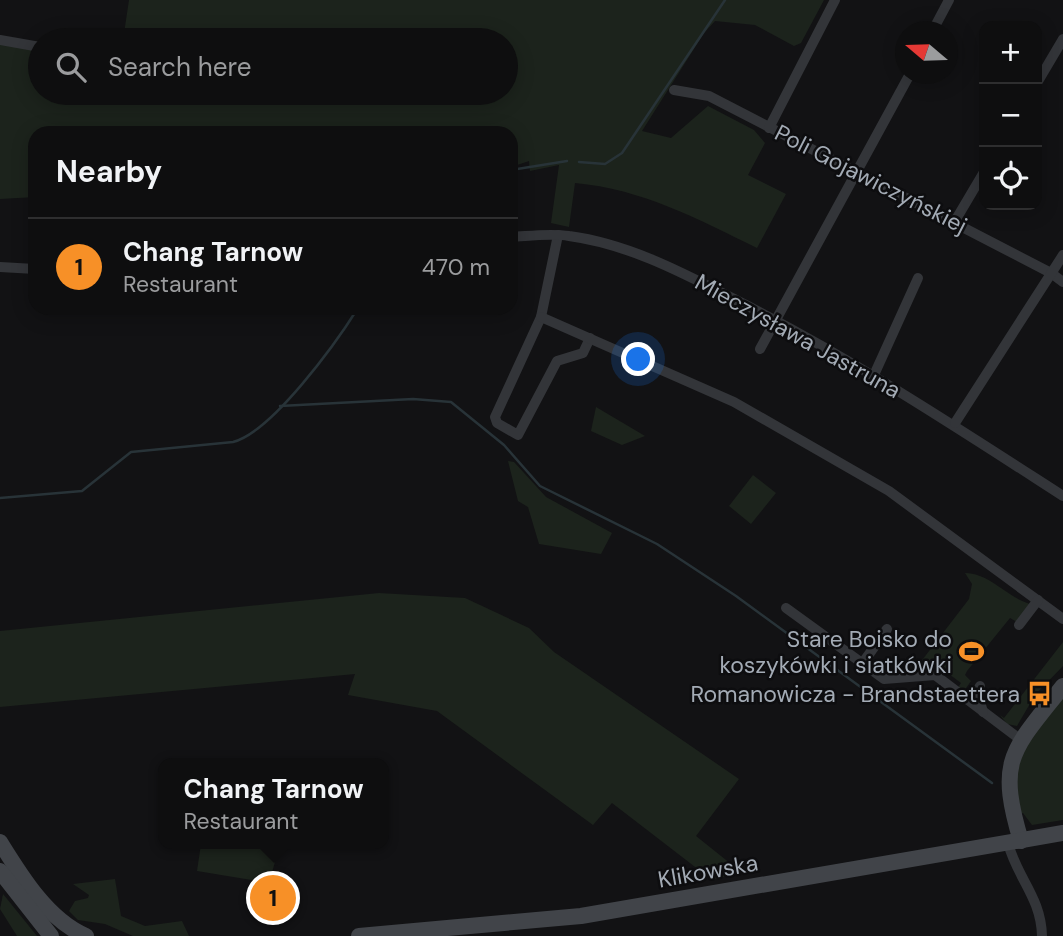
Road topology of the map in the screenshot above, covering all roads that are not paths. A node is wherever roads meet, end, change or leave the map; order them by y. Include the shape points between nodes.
1 (835, 0) edge
2 (949, 0) edge
3 (938, 21) edge
4 (1063, 38) edge
5 (0, 40) edge
6 (28, 45) edge
7 (1042, 74) edge
8 (905, 84) edge
9 (674, 90) dead end
10 (769, 128) junction
11 (857, 172) junction
12 (979, 180) edge
13 (955, 221) junction
14 (558, 235) junction
15 (518, 237) edge
16 (1063, 255) edge
17 (0, 267) edge
18 (28, 269) edge
19 (1051, 273) junction
20 (918, 278) dead end
21 (1063, 282) edge
22 (541, 317) junction
23 (775, 319) junction
24 (590, 338) junction
25 (760, 349) dead end
26 (874, 374) junction
27 (955, 424) junction
28 (1063, 496) edge
29 (1040, 602) junction
30 (786, 608) dead end
31 (1063, 619) edge
32 (1021, 627) dead end
33 (887, 629) dead end
34 (862, 664) junction
35 (1063, 686) edge
36 (967, 700) junction
37 (983, 712) junction
38 (1021, 740) junction
39 (1063, 834) edge
40 (0, 842) edge
41 (1014, 842) junction
42 (0, 871) edge
43 (461, 932) edge
44 (51, 936) edge
45 (86, 936) edge
46 (359, 936) edge
47 (1042, 936) edge

1 - 10 street
2 - 3 street
4 - 7 street
5 - 6 street
8 - 11 street
9 - 10 street, Poli Gojawiczyńskiej via 709,96
10 - 11 street, Poli Gojawiczyńskiej
11 - 13 street, Poli Gojawiczyńskiej
11 - 23 street
12 - 13 street
13 - 19 street, Poli Gojawiczyńskiej
14 - 15 street, Mieczysława Jastruna
14 - 22 street
14 - 23 street, Mieczysława Jastruna via 649,257
16 - 19 street
17 - 18 street
19 - 21 street, Poli Gojawiczyńskiej
19 - 27 street
20 - 26 street
22 - 24 street
22 - 24 street via 495,417 513,433 518,435 556,361 583,353
23 - 25 street
23 - 26 street, Mieczysława Jastruna
24 - 29 street via 734,402 889,491
26 - 27 street, Mieczysława Jastruna
27 - 28 street, Mieczysława Jastruna
29 - 31 street
29 - 32 street
30 - 34 street
33 - 34 street
34 - 36 street via 884,680 935,675
35 - 38 street
36 - 37 street
36 - 37 street via 978,684
37 - 38 street
38 - 41 street via 1008,789
39 - 41 street, Klikowska
40 - 45 street via 46,905
41 - 43 street, Klikowska
41 - 47 street via 1011,858 1035,898
42 - 44 street
43 - 46 street, Klikowska

